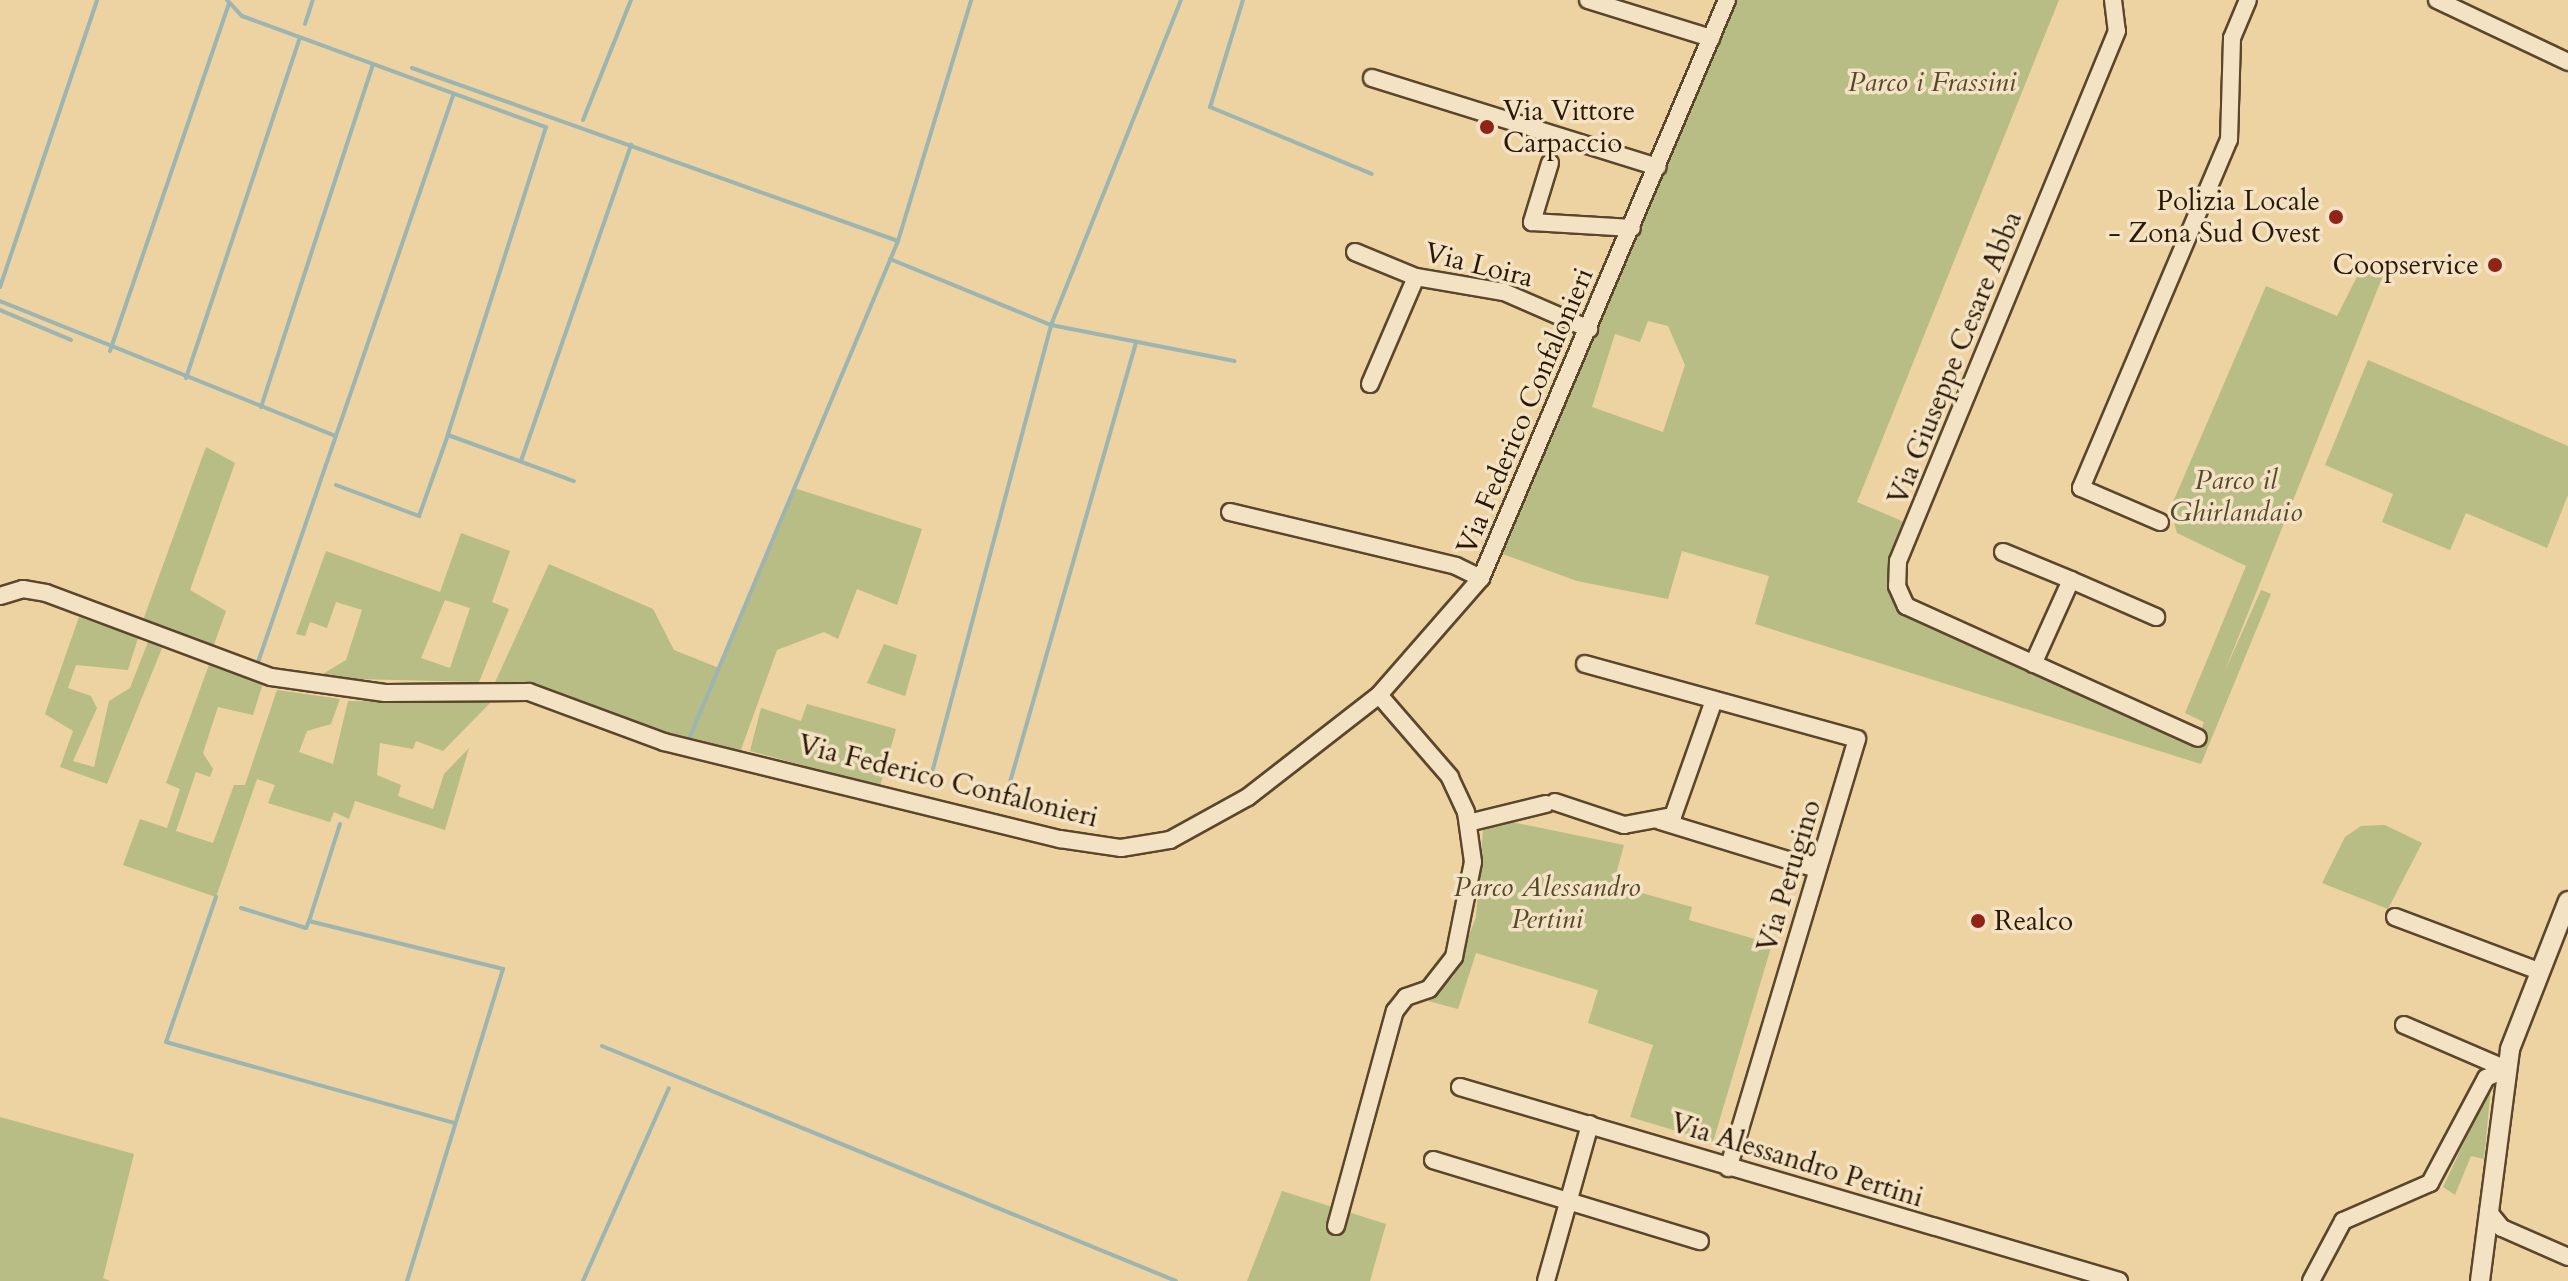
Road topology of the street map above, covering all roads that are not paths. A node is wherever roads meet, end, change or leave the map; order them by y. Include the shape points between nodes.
1 (1588, 0) edge
2 (1727, 0) edge
3 (2113, 0) edge
4 (2248, 0) edge
5 (2437, 0) edge
6 (1711, 38) junction
7 (2568, 62) edge
8 (1372, 78) dead end
9 (1550, 163) dead end
10 (1657, 167) junction
11 (1632, 228) junction
12 (1355, 252) dead end
13 (1416, 277) junction
14 (1589, 329) junction
15 (1370, 384) dead end
16 (1230, 512) dead end
17 (2160, 522) dead end
18 (2003, 552) dead end
19 (1481, 578) junction
20 (2071, 580) junction
21 (0, 596) edge
22 (2156, 617) dead end
23 (1585, 664) dead end
24 (2033, 664) junction
25 (1379, 695) junction
26 (1714, 700) junction
27 (2198, 738) dead end
28 (1660, 821) junction
29 (1468, 823) junction
30 (1810, 867) dead end
31 (2568, 901) edge
32 (2395, 917) dead end
33 (2536, 970) junction
34 (2404, 1025) dead end
35 (2506, 1069) junction
36 (1460, 1087) dead end
37 (1590, 1124) junction
38 (1433, 1160) dead end
39 (1728, 1168) junction
40 (1567, 1202) junction
41 (2488, 1211) junction
42 (1336, 1226) dead end
43 (2516, 1235) junction
44 (1700, 1241) dead end
45 (2484, 1249) junction
46 (2568, 1257) edge
47 (1546, 1281) edge
48 (2119, 1281) edge
49 (2311, 1281) edge
50 (2480, 1281) edge

1 - 6 street
2 - 6 street, Via Federico Confalonieri
3 - 24 street, Via Giuseppe Cesare Abba via 2117,31 1898,561 1906,606
4 - 17 street via 2232,38 2229,140 2081,488
5 - 7 street
6 - 10 street, Via Federico Confalonieri
8 - 10 street
9 - 11 street, Via Federico Confalonieri via 1532,222
10 - 11 street, Via Federico Confalonieri
11 - 14 street, Via Federico Confalonieri
12 - 13 street, Via Loira
13 - 14 street, Via Loira via 1504,292
13 - 15 street
14 - 19 street, Via Federico Confalonieri
16 - 19 street via 1456,566
18 - 20 street
19 - 25 street, Via Federico Confalonieri
20 - 22 street
20 - 24 street
21 - 25 street, Via Federico Confalonieri via 23,589 46,593 271,677 385,693 529,692 664,742 1121,848 1170,840 1217,819
23 - 26 street, Via Perugino
24 - 27 street, Via Giuseppe Cesare Abba
25 - 29 street via 1450,777
26 - 28 street via 1673,816
26 - 39 street, Via Perugino via 1857,739
28 - 29 street, Via Perugino via 1624,825 1551,803
28 - 30 street, Via Perugino
29 - 42 street via 1473,862 1454,957 1429,989 1406,997 1395,1011
31 - 33 street
32 - 33 street
33 - 35 street
34 - 35 street
35 - 41 street
35 - 49 street via 2486,1078 2434,1179 2414,1196 2343,1221
36 - 37 street, Via Alessandro Pertini
37 - 39 street, Via Alessandro Pertini
37 - 40 street
38 - 40 street
39 - 48 street, Via Alessandro Pertini
40 - 44 street
40 - 47 street
41 - 43 street
41 - 45 street
43 - 45 street
43 - 46 street
45 - 50 street

